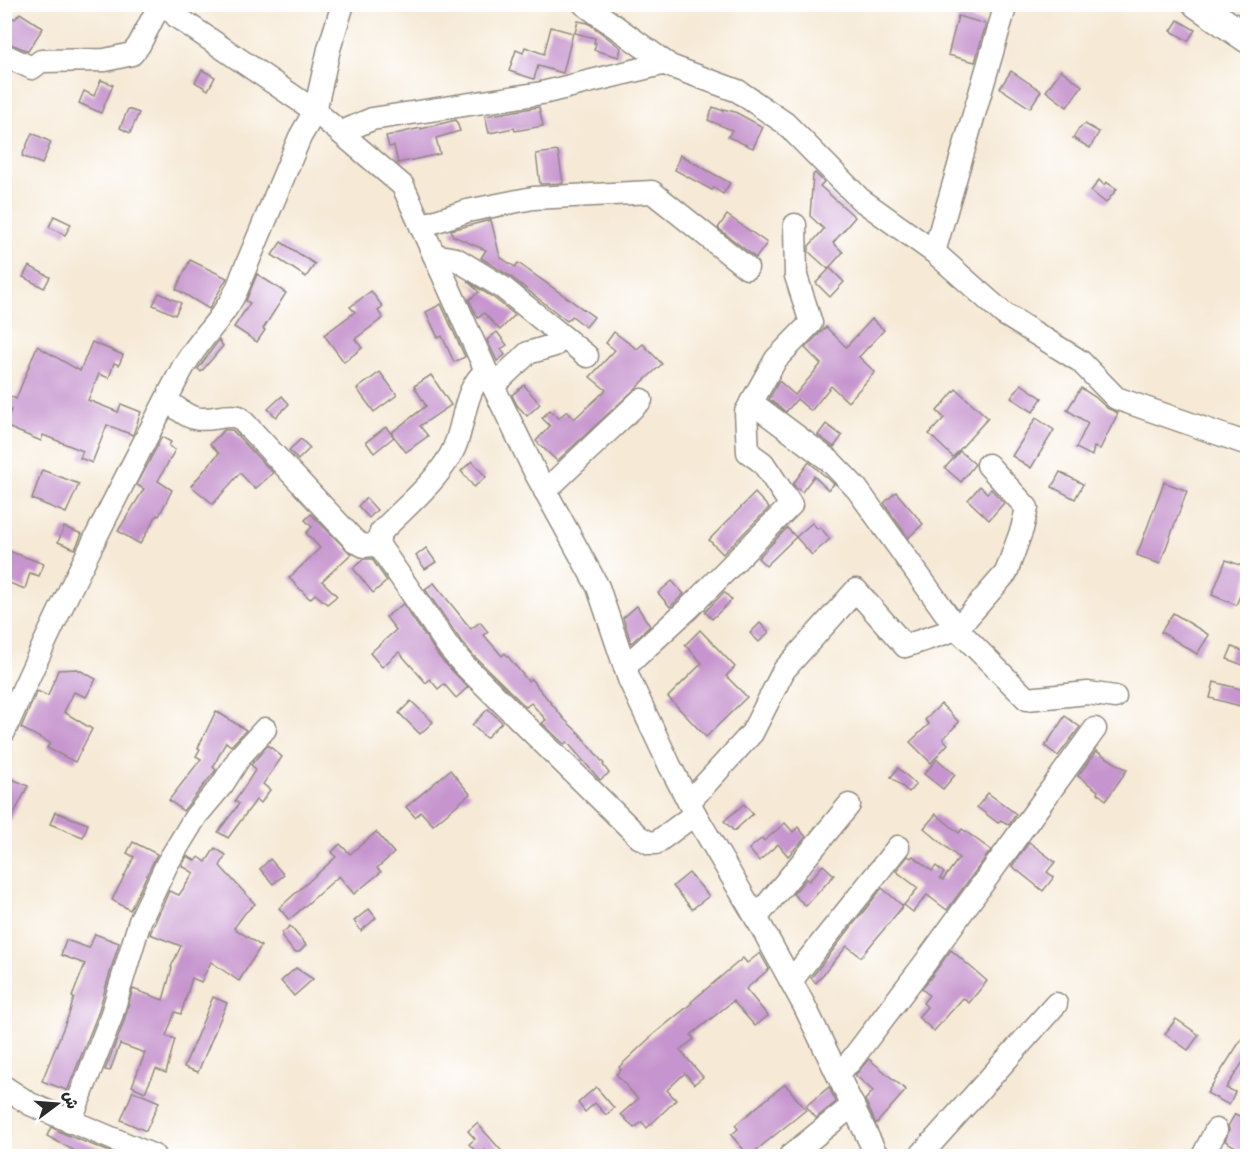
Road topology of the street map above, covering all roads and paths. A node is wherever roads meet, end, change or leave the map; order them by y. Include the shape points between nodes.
1 (160, 4) edge
2 (167, 4) edge
3 (343, 4) edge
4 (584, 4) edge
5 (1006, 4) edge
6 (1197, 4) edge
7 (1248, 39) edge
8 (4, 55) edge
9 (666, 63) junction
10 (315, 111) junction
11 (342, 132) junction
12 (795, 225) dead end
13 (421, 226) junction
14 (934, 252) junction
15 (434, 255) junction
16 (747, 268) dead end
17 (562, 336) junction
18 (587, 356) dead end
19 (490, 378) junction
20 (166, 400) junction
21 (641, 400) dead end
22 (751, 402) junction
23 (1248, 444) edge
24 (988, 465) dead end
25 (545, 490) junction
26 (379, 544) junction
27 (957, 630) junction
28 (625, 667) junction
29 (1115, 697) dead end
30 (265, 729) dead end
31 (1095, 729) dead end
32 (4, 732) edge
33 (849, 805) dead end
34 (692, 808) junction
35 (898, 847) dead end
36 (756, 918) junction
37 (791, 981) junction
38 (1056, 1004) dead end
39 (837, 1072) junction
40 (4, 1087) edge
41 (852, 1105) junction
42 (70, 1122) junction
43 (1216, 1130) dead end
44 (120, 1151) edge
45 (154, 1156) edge
46 (790, 1156) edge
47 (877, 1156) edge
48 (920, 1156) edge
49 (1203, 1156) edge

1 - 8 street via 132,54 105,60 41,61 32,68
2 - 10 street via 177,17
3 - 10 street
4 - 9 street
5 - 14 street
6 - 7 main road
9 - 11 street via 542,93 372,119
9 - 14 street via 738,91 785,123 860,199
10 - 11 street
10 - 20 street via 300,137 237,293 184,365
11 - 13 street via 403,186
12 - 22 street via 796,276 811,323 776,359
13 - 15 street
13 - 16 street via 467,211 533,198 652,192
14 - 23 street via 1004,314 1080,361 1116,398
15 - 17 street via 456,259 502,287
15 - 19 street
17 - 18 street
17 - 19 street via 555,345 528,353
19 - 25 street
19 - 26 street via 473,385 451,455 381,532
20 - 26 street via 192,418 239,417 355,541 364,546
20 - 32 street via 108,512
21 - 25 street
22 - 27 street via 830,461 857,489
22 - 28 street via 746,412 748,452 763,463 791,505
24 - 27 street via 1027,508 1006,573
25 - 28 street via 598,587
26 - 34 street via 464,665 639,837 656,843
27 - 29 street via 1027,699 1088,693
27 - 34 street via 905,646 856,590 784,670 752,733
28 - 34 street
30 - 42 street via 196,816 167,864 141,921 110,1020
31 - 39 street via 925,963 850,1062
33 - 36 street
34 - 36 street
35 - 37 street
36 - 37 street
37 - 39 street
38 - 48 street
39 - 41 street
40 - 42 street
41 - 46 street
41 - 47 street
42 - 44 street
43 - 49 street
44 - 45 street

